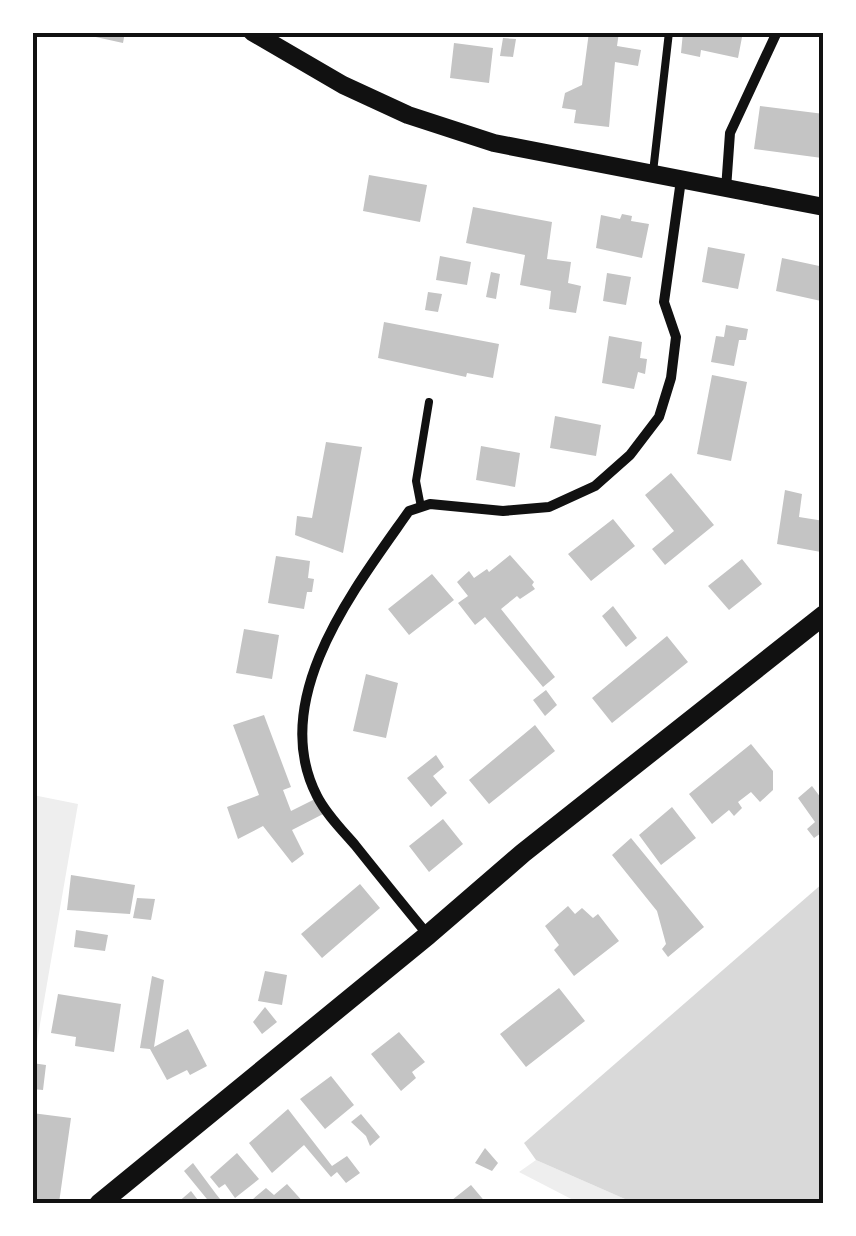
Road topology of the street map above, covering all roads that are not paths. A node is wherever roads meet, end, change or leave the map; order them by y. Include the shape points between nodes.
1 (252, 32) edge
2 (670, 32) edge
3 (777, 32) edge
4 (652, 175) junction
5 (681, 180) junction
6 (726, 189) junction
7 (824, 208) edge
8 (429, 402) dead end
9 (421, 507) junction
10 (824, 615) edge
11 (428, 935) junction
12 (99, 1204) edge

1 - 4 street via 408,115 516,150
2 - 4 lane
3 - 6 street via 730,133
4 - 5 street
5 - 6 street
5 - 9 street via 664,302 676,338 671,378 659,417 630,455 594,486 550,507
6 - 7 street
8 - 9 lane via 416,482
9 - 11 street via 409,511 335,625 306,688 301,725 317,797
10 - 11 main road
11 - 12 main road

